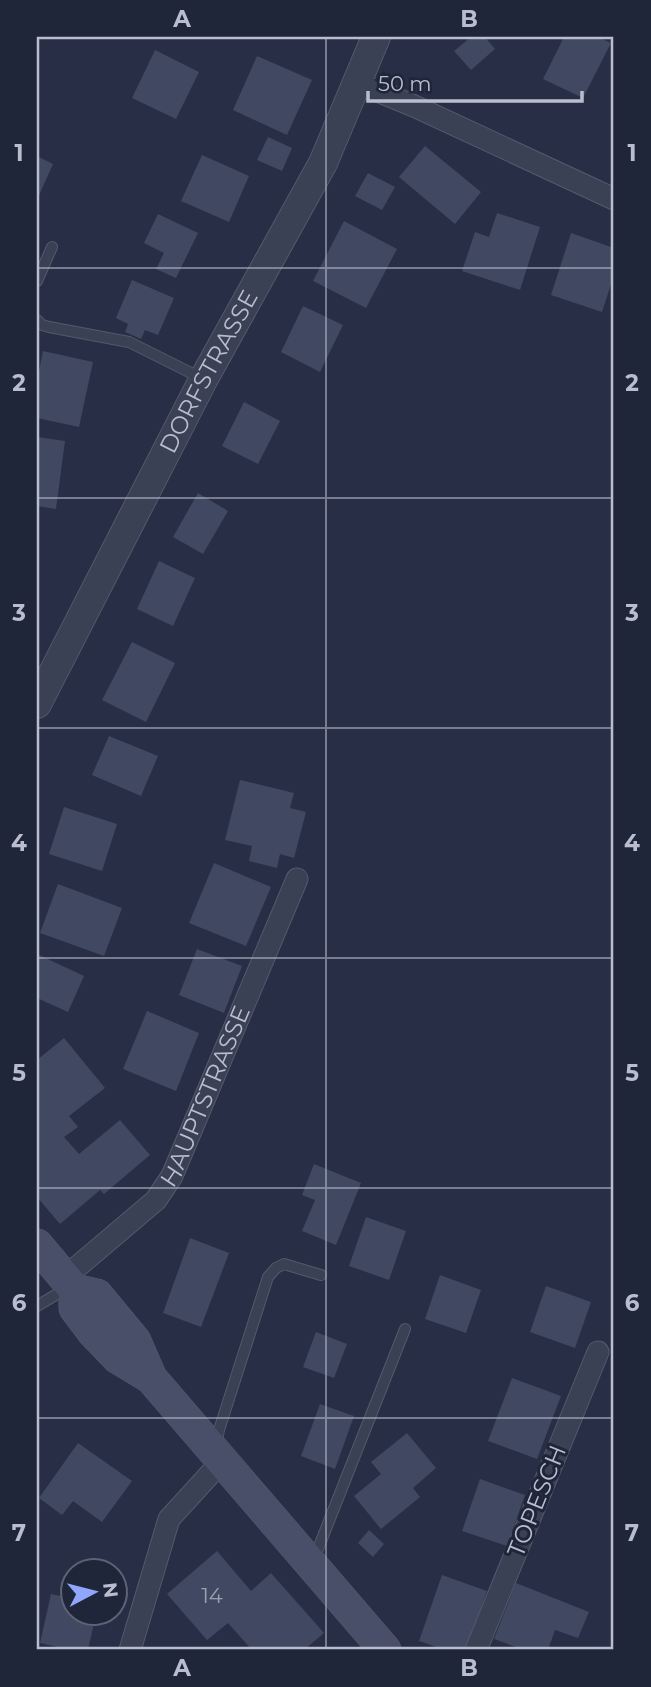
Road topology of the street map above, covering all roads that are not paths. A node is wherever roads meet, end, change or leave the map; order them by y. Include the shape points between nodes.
1 (376, 37) edge
2 (358, 83) junction
3 (614, 199) edge
4 (52, 247) dead end
5 (37, 281) edge
6 (37, 320) edge
7 (203, 380) junction
8 (37, 704) edge
9 (296, 879) dead end
10 (37, 1245) edge
11 (321, 1275) dead end
12 (70, 1284) junction
13 (37, 1306) edge
14 (405, 1329) dead end
15 (598, 1352) dead end
16 (218, 1456) junction
17 (311, 1564) junction
18 (130, 1650) edge
19 (385, 1650) edge
20 (476, 1650) edge

1 - 2 street, DORFSTRASSE
2 - 3 street
2 - 7 street, DORFSTRASSE via 323,163
4 - 5 lane
6 - 7 lane via 49,327 129,342
7 - 8 street, DORFSTRASSE
9 - 12 street, HAUPTSTRASSE via 172,1176 156,1200
10 - 12 main road
11 - 16 lane via 284,1264 268,1277 219,1430
12 - 13 lane
12 - 16 main road via 75,1308 93,1332 118,1358 151,1378
14 - 17 lane
15 - 20 street, TOPESCH
16 - 17 main road
16 - 18 street via 169,1520
17 - 19 main road

